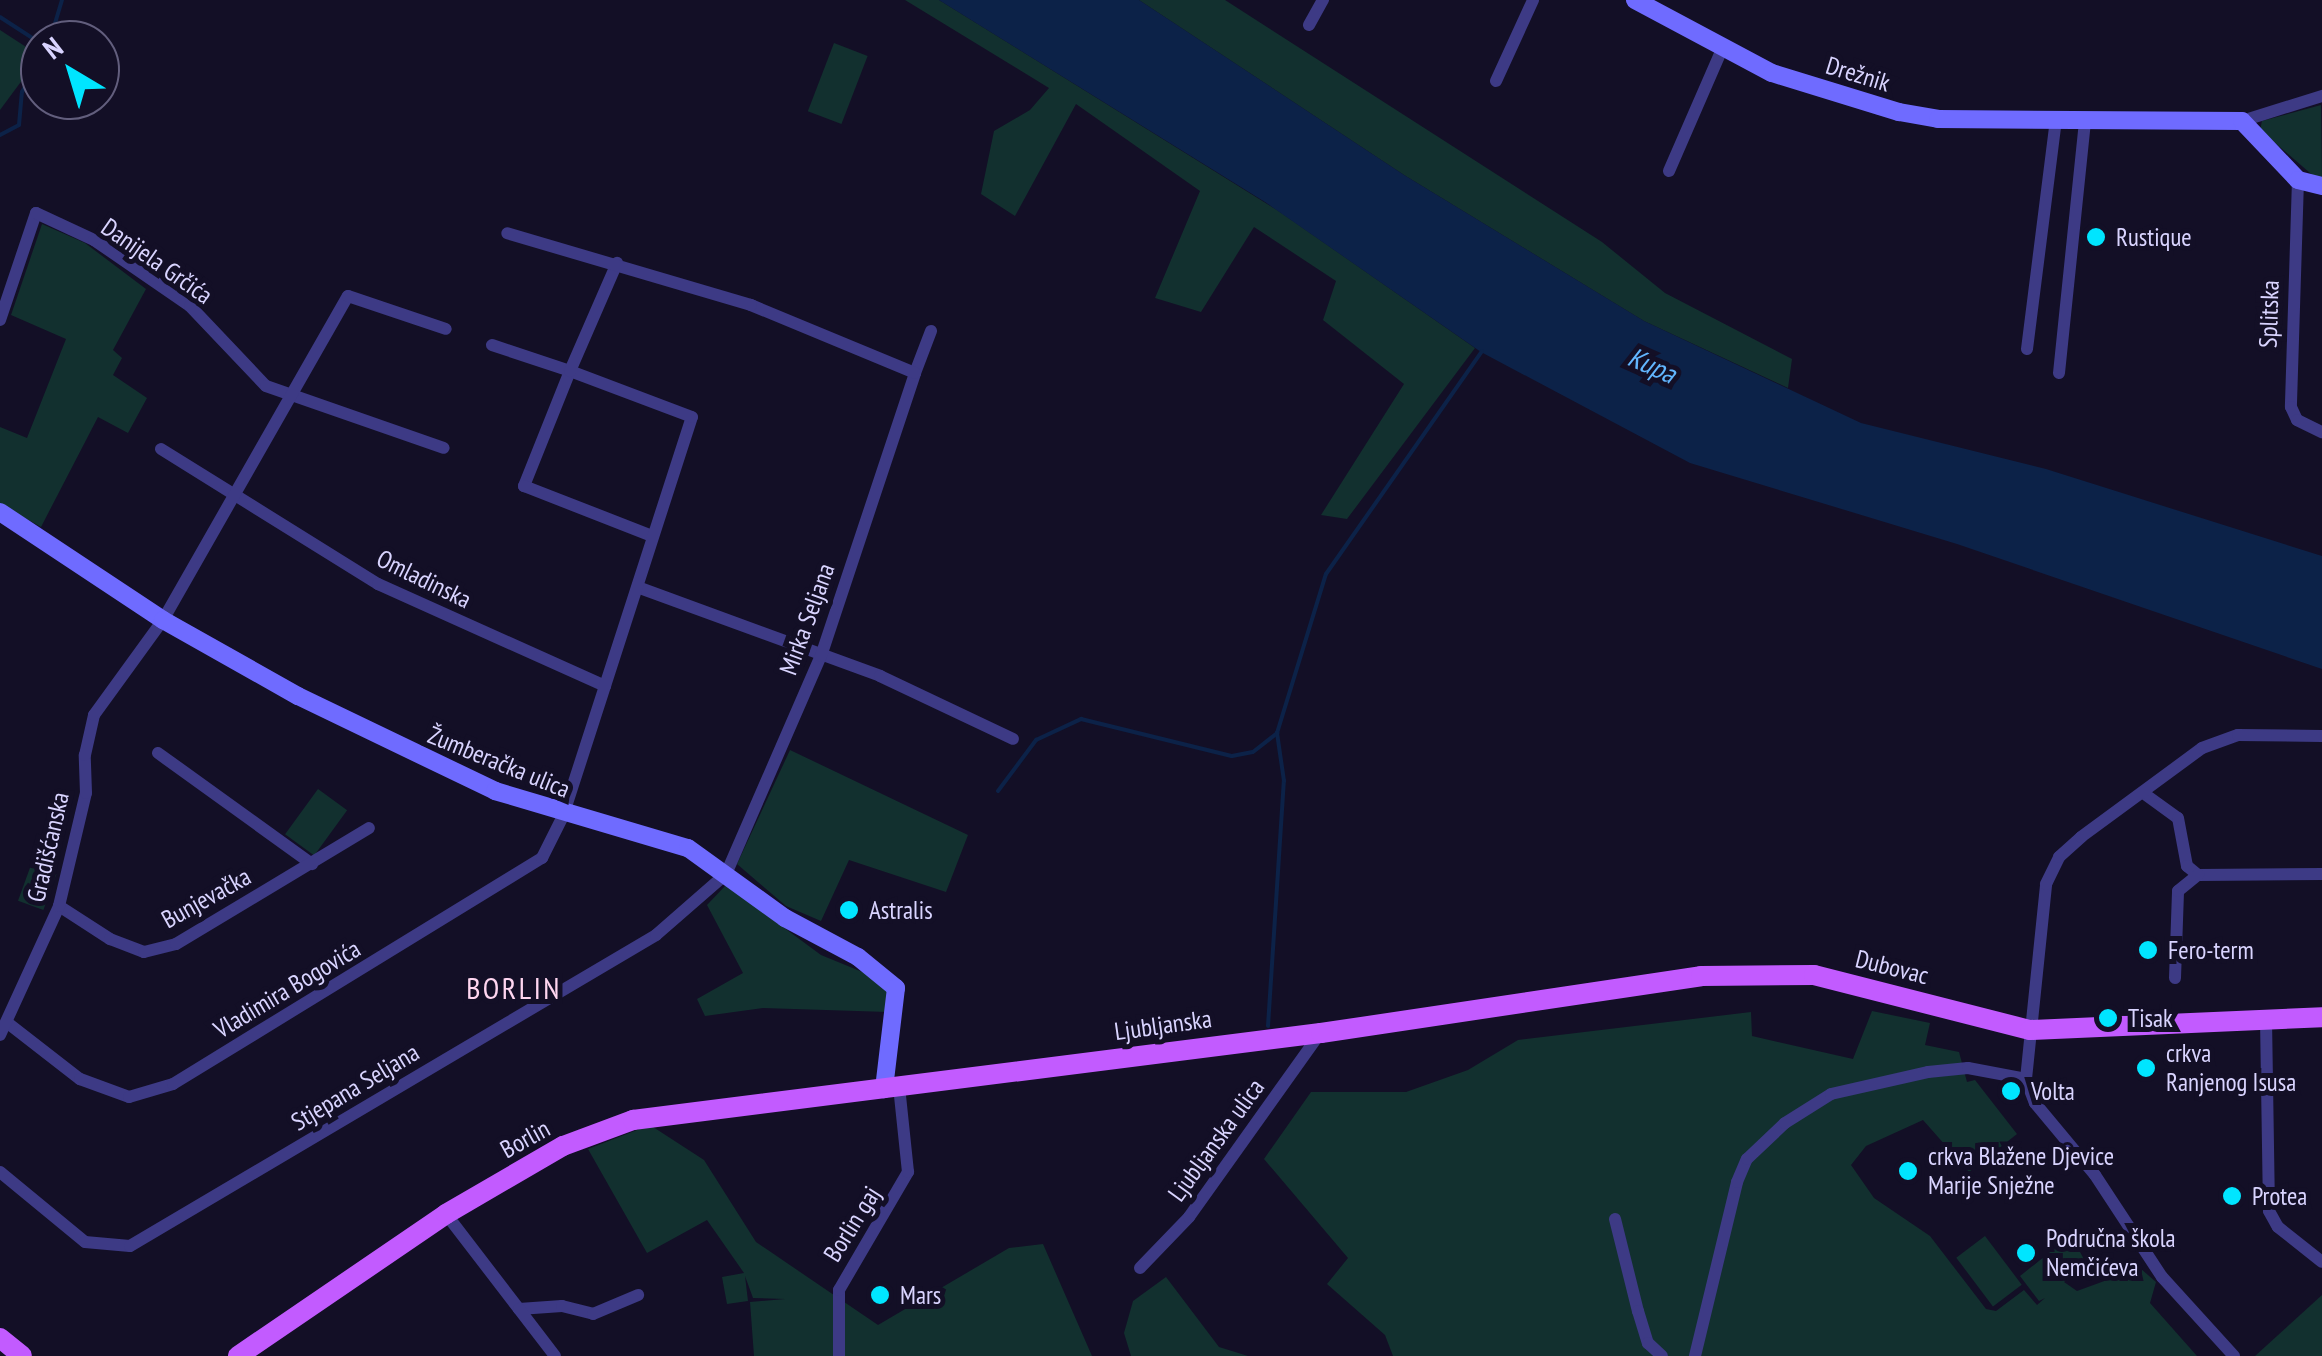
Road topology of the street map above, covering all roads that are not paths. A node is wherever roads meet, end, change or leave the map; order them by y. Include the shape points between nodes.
1 (1323, 0) edge
2 (1534, 0) edge
3 (1635, 0) edge
4 (1309, 25) dead end
5 (1722, 49) junction
6 (1496, 81) dead end
7 (2322, 96) edge
8 (2056, 120) junction
9 (2085, 121) junction
10 (2242, 121) junction
11 (1668, 171) dead end
12 (2298, 180) junction
13 (2322, 186) edge
14 (507, 233) dead end
15 (617, 263) junction
16 (0, 320) edge
17 (446, 328) dead end
18 (931, 331) dead end
19 (492, 345) dead end
20 (2027, 348) dead end
21 (570, 371) junction
22 (915, 373) junction
23 (2059, 374) dead end
24 (290, 394) junction
25 (2322, 432) edge
26 (444, 448) dead end
27 (161, 449) dead end
28 (234, 494) junction
29 (0, 512) edge
30 (650, 535) junction
31 (640, 588) junction
32 (163, 620) junction
33 (821, 656) junction
34 (605, 686) junction
35 (2322, 736) edge
36 (1014, 739) dead end
37 (158, 754) dead end
38 (2146, 794) junction
39 (564, 816) junction
40 (369, 828) dead end
41 (312, 864) junction
42 (726, 874) junction
43 (2322, 874) edge
44 (2198, 875) junction
45 (60, 906) junction
46 (2175, 978) dead end
47 (1449, 1014) joint
48 (2322, 1016) edge
49 (2266, 1019) junction
50 (5, 1029) edge
51 (2030, 1030) junction
52 (1321, 1033) junction
53 (2026, 1079) junction
54 (891, 1088) junction
55 (0, 1172) edge
56 (446, 1214) junction
57 (1615, 1219) dead end
58 (2322, 1262) edge
59 (1140, 1268) dead end
60 (638, 1294) dead end
61 (519, 1308) junction
62 (0, 1338) edge
63 (22, 1356) edge
64 (238, 1356) edge
65 (556, 1356) edge
66 (839, 1356) edge
67 (1662, 1356) edge
68 (1695, 1356) edge
69 (2234, 1356) edge

1 - 4 street
2 - 6 street
3 - 5 main road, Drežnik
5 - 8 main road, Drežnik via 1772,73 1899,112
5 - 11 street
7 - 10 street
8 - 9 main road, Drežnik
8 - 20 street
9 - 10 main road, Drežnik
9 - 23 street
10 - 12 main road
12 - 13 main road
12 - 25 street, Splitska via 2291,407 2296,420
14 - 15 street
15 - 21 street
15 - 22 street via 751,305
16 - 24 street, Danijela Grčića via 36,214 94,240 190,306 266,386
17 - 24 street via 348,296
18 - 22 street, Mirka Seljana
19 - 21 street
21 - 30 street, Vladimira Bogovića via 692,416
21 - 30 street via 524,486
22 - 33 street, Mirka Seljana
24 - 26 street, Danijela Grčića
24 - 28 street
27 - 28 street, Omladinska
28 - 32 street
28 - 34 street, Omladinska via 378,584
29 - 32 main road, Žumberačka ulica
30 - 31 street, Vladimira Bogovića
31 - 33 street
31 - 34 street, Vladimira Bogovića
32 - 39 main road, Žumberačka ulica via 426,761
32 - 45 street, Gradišćanska via 94,715 84,755 86,793
33 - 36 street via 932,698
33 - 42 street, Mirka Seljana
34 - 39 street, Vladimira Bogovića
35 - 38 street via 2238,735 2202,748
37 - 41 street
38 - 44 street via 2178,818 2187,866
38 - 51 street via 2060,857 2046,884
39 - 42 main road, Žumberačka ulica via 688,848
39 - 50 street, Vladimira Bogovića via 542,858 522,874 173,1084 130,1097 80,1079
40 - 41 street, Bunjevačka
41 - 45 street, Bunjevačka via 176,944 144,952
42 - 54 main road, Žumberačka ulica via 896,988
42 - 55 street, Stjepana Seljana via 656,935 130,1246 86,1242
43 - 44 street
44 - 46 street via 2178,891
45 - 50 street, Gradišćanska
47 - 51 main road, Dubovac via 1668,978 1798,975
47 - 52 main road, Ljubljanska
48 - 49 main road, Dubovac
49 - 51 main road, Dubovac
49 - 58 street via 2270,1211 2278,1227
51 - 53 street
52 - 54 main road, Ljubljanska
52 - 59 street, Ljubljanska ulica via 1200,1203
53 - 68 street via 1968,1068 1928,1072 1831,1094 1784,1123 1747,1160 1737,1182
53 - 69 street via 2035,1103 2095,1175 2162,1277
54 - 56 main road, Borlin via 634,1120 563,1146
54 - 66 street, Borlin gaj via 908,1172 839,1290
56 - 61 street
56 - 64 main road, Borlin
57 - 67 street via 1648,1343
60 - 61 street via 593,1314 562,1306
61 - 65 street
62 - 63 main road

